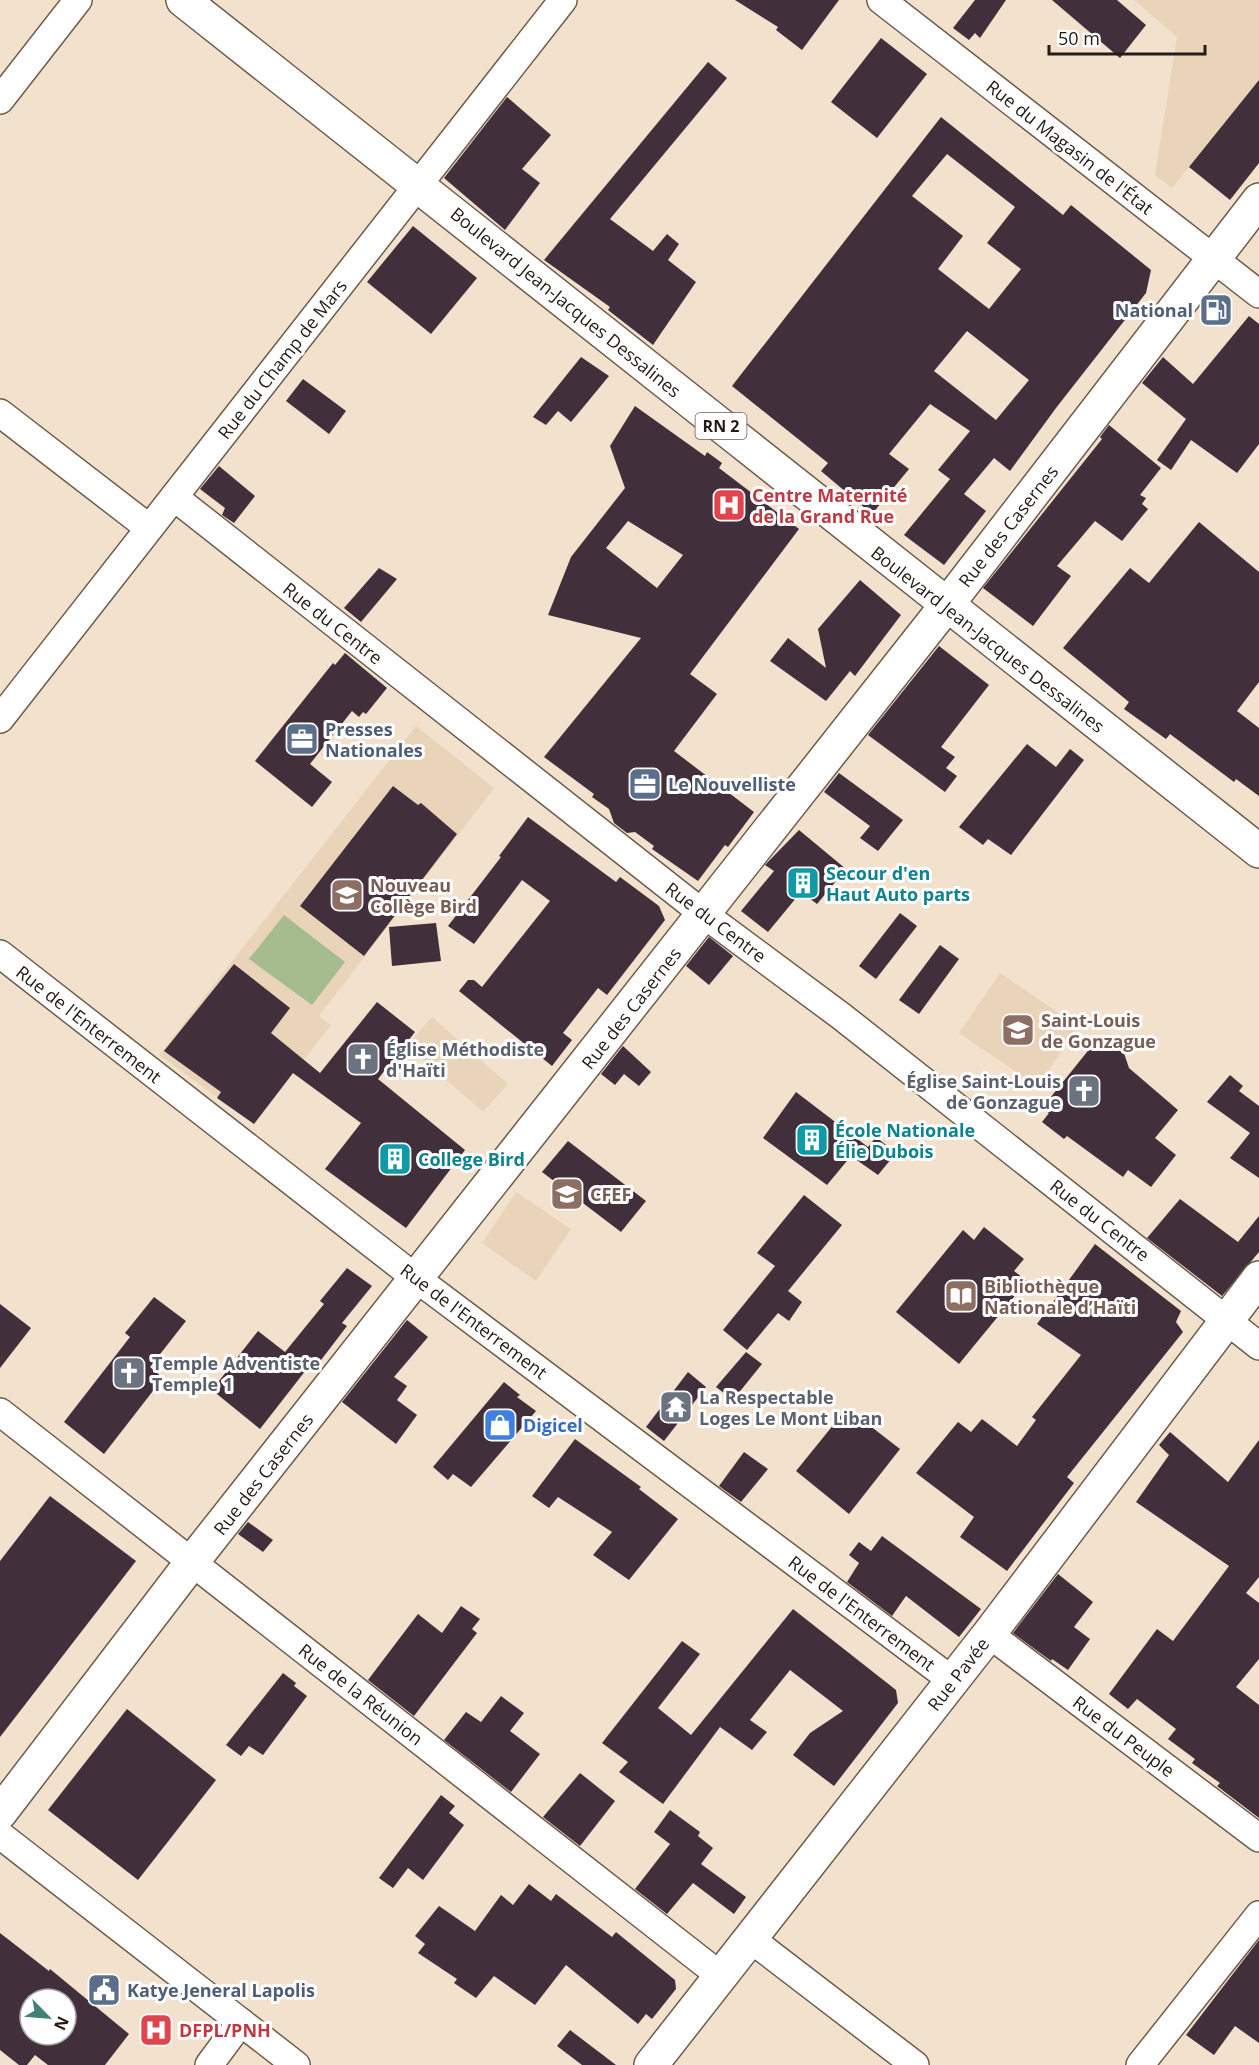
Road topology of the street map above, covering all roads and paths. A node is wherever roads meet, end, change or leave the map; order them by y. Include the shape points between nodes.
1 (78, 0) edge
2 (183, 0) edge
3 (564, 0) edge
4 (881, 0) edge
5 (0, 100) edge
6 (419, 184) junction
7 (1259, 200) edge
8 (1213, 258) junction
9 (1259, 294) edge
10 (0, 413) edge
11 (174, 497) junction
12 (149, 528) junction
13 (946, 606) junction
14 (0, 719) edge
15 (1259, 851) edge
16 (705, 915) junction
17 (0, 954) edge
18 (1259, 1278) edge
19 (417, 1279) junction
20 (1226, 1320) junction
21 (1259, 1346) edge
22 (0, 1412) edge
23 (192, 1562) junction
24 (989, 1634) junction
25 (953, 1681) junction
26 (0, 1813) edge
27 (0, 1835) edge
28 (1259, 1838) edge
29 (1259, 1915) edge
30 (752, 1940) junction
31 (722, 1977) junction
32 (241, 2022) junction
33 (209, 2065) edge
34 (296, 2065) edge
35 (651, 2065) edge
36 (915, 2065) edge
37 (1140, 2065) edge

1 - 5 street
2 - 6 main road, Boulevard Jean-Jacques Dessalines / RN 2
3 - 6 street, Rue du Champ de Mars
4 - 8 street, Rue du Magasin de l'État
6 - 11 street, Rue du Champ de Mars
6 - 13 main road, Boulevard Jean-Jacques Dessalines / RN 2
7 - 8 main road, Rue des Casernes
8 - 9 street, Rue du Magasin de l'État
8 - 13 main road, Rue des Casernes
10 - 12 street
11 - 12 street, Rue du Champ de Mars
11 - 16 street, Rue du Centre
12 - 14 street, Rue du Champ de Mars
13 - 15 main road, Boulevard Jean-Jacques Dessalines / RN 2
13 - 16 main road, Rue des Casernes
16 - 19 main road, Rue des Casernes
16 - 20 street, Rue du Centre via 841,1016
17 - 19 street, Rue de l'Enterrement
18 - 20 main road, Rue Pavée
19 - 23 main road, Rue des Casernes
19 - 25 street, Rue de l'Enterrement
20 - 21 street, Rue du Centre
20 - 24 main road, Rue Pavée
22 - 23 street, Rue de la Réunion
23 - 26 main road, Rue des Casernes
23 - 31 street, Rue de la Réunion
24 - 25 main road, Rue Pavée
24 - 28 street, Rue du Peuple
25 - 30 main road, Rue Pavée
27 - 32 street
29 - 37 street
30 - 31 main road, Rue Pavée
30 - 36 street
31 - 35 main road, Rue Pavée
32 - 33 street
32 - 34 street

